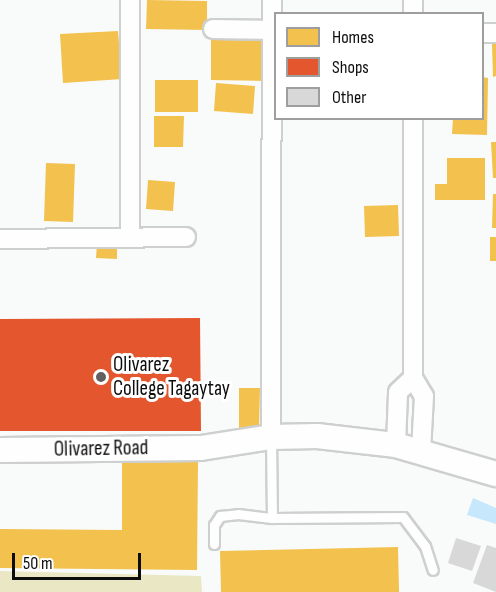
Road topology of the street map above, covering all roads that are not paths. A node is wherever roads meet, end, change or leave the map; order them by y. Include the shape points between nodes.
1 (129, 0) edge
2 (272, 0) edge
3 (213, 29) dead end
4 (274, 30) edge
5 (413, 120) edge
6 (130, 237) junction
7 (186, 237) dead end
8 (0, 239) edge
9 (413, 378) junction
10 (271, 437) junction
11 (396, 445) junction
12 (0, 450) edge
13 (421, 452) junction
14 (496, 474) edge
15 (273, 518) junction
16 (214, 544) dead end
17 (433, 570) dead end

1 - 6 street
2 - 4 street
3 - 4 street
4 - 10 street
5 - 9 street
6 - 7 street
6 - 8 street
9 - 11 street via 398,392
9 - 13 street via 424,396
10 - 11 street, Olivarez Road via 317,436
10 - 12 street, Olivarez Road via 201,448
10 - 15 lane
11 - 13 street, Olivarez Road
13 - 14 street, Olivarez Road
15 - 16 lane via 220,516 214,525
15 - 17 lane via 403,517 425,546

